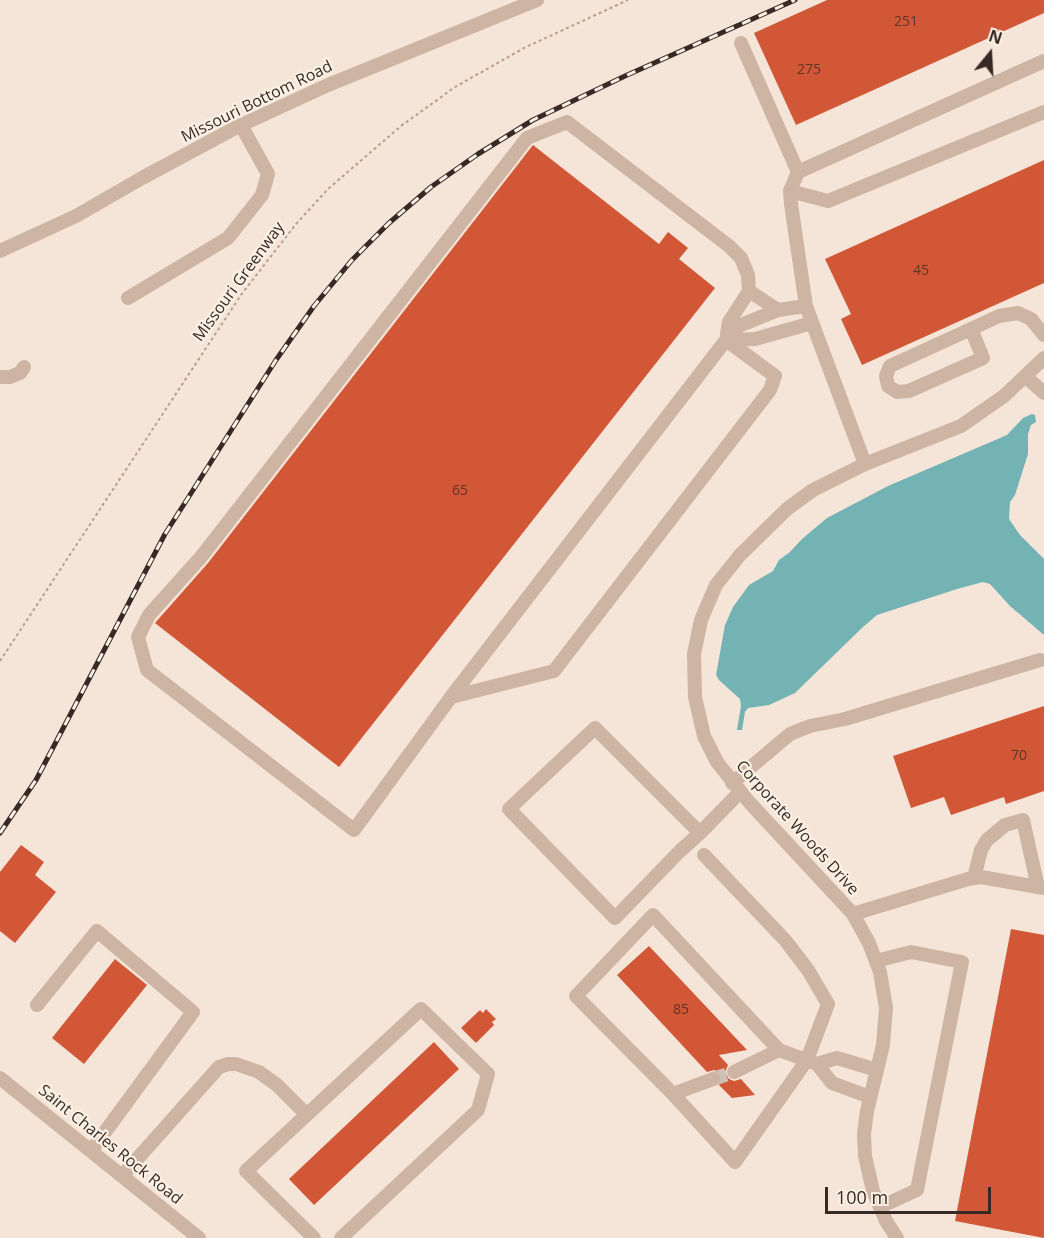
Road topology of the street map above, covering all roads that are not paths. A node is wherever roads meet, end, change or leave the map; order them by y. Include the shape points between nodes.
1 (537, 0) edge
2 (741, 43) dead end
3 (1044, 61) edge
4 (1044, 112) edge
5 (241, 125) junction
6 (798, 172) junction
7 (790, 191) junction
8 (0, 251) edge
9 (749, 291) junction
10 (128, 298) dead end
11 (806, 306) junction
12 (778, 310) junction
13 (812, 323) junction
14 (971, 329) junction
15 (1044, 335) edge
16 (726, 340) junction
17 (1044, 358) edge
18 (24, 367) dead end
19 (1025, 376) junction
20 (0, 377) edge
21 (1044, 393) edge
22 (865, 464) junction
23 (1040, 660) dead end
24 (451, 697) junction
25 (736, 788) junction
26 (700, 833) junction
27 (704, 855) dead end
28 (974, 878) junction
29 (1041, 888) edge
30 (853, 914) junction
31 (876, 961) junction
32 (37, 1005) dead end
33 (779, 1050) junction
34 (812, 1062) junction
35 (877, 1070) junction
36 (734, 1072) tunnel mouth
37 (0, 1078) edge
38 (713, 1079) tunnel mouth
39 (673, 1094) junction
40 (870, 1096) junction
41 (306, 1114) junction
42 (91, 1150) junction
43 (122, 1176) junction
44 (880, 1207) junction
45 (198, 1238) edge
46 (314, 1238) edge
47 (341, 1238) edge
48 (897, 1238) edge

1 - 5 street, Missouri Bottom Road via 328,85
2 - 6 street
3 - 6 street
4 - 7 street via 828,201
5 - 8 street, Missouri Bottom Road via 76,216
5 - 10 street via 267,174 262,195 228,238
6 - 7 street
7 - 11 street
9 - 12 street
9 - 16 street via 729,322
9 - 24 street via 741,258 729,246 567,122 527,138 201,557 149,615 138,637 147,670 354,831
11 - 12 street
11 - 13 street
12 - 16 street via 736,327
13 - 16 street via 754,339
13 - 22 street
14 - 14 street via 890,366 888,386 897,392 909,391 982,358
14 - 15 street via 999,316 1017,313 1031,319
16 - 24 street
16 - 24 street via 775,376 770,390 554,671
17 - 19 street, Corporate Woods Drive
18 - 20 street via 20,374
19 - 21 street
19 - 22 street, Corporate Woods Drive via 961,426
22 - 25 street, Corporate Woods Drive via 813,490 788,509 740,555 716,585 701,620 694,654 695,697 704,736
23 - 25 street via 790,734
25 - 26 street
25 - 30 street, Corporate Woods Drive
26 - 26 street via 615,918 509,809 595,728
27 - 34 street via 785,940 828,1004
28 - 29 street
28 - 29 street via 987,840 1005,825 1023,820
28 - 30 street
30 - 31 street, Corporate Woods Drive
31 - 35 street, Corporate Woods Drive via 886,1008
31 - 44 street via 911,952 962,962 917,1190
32 - 42 street via 97,931 194,1012
33 - 34 street
33 - 36 street
33 - 39 street via 653,915 576,996
34 - 35 street via 837,1058
34 - 39 street via 735,1162
34 - 40 street via 832,1083
35 - 40 street, Corporate Woods Drive
37 - 42 street, Saint Charles Rock Road
38 - 39 street
40 - 44 street, Corporate Woods Drive via 865,1156
41 - 43 street via 269,1078 249,1067 219,1067
41 - 46 street via 246,1171
41 - 47 street via 421,1009 488,1074 478,1110
42 - 43 street, Saint Charles Rock Road
43 - 45 street, Saint Charles Rock Road
44 - 48 street, Corporate Woods Drive

